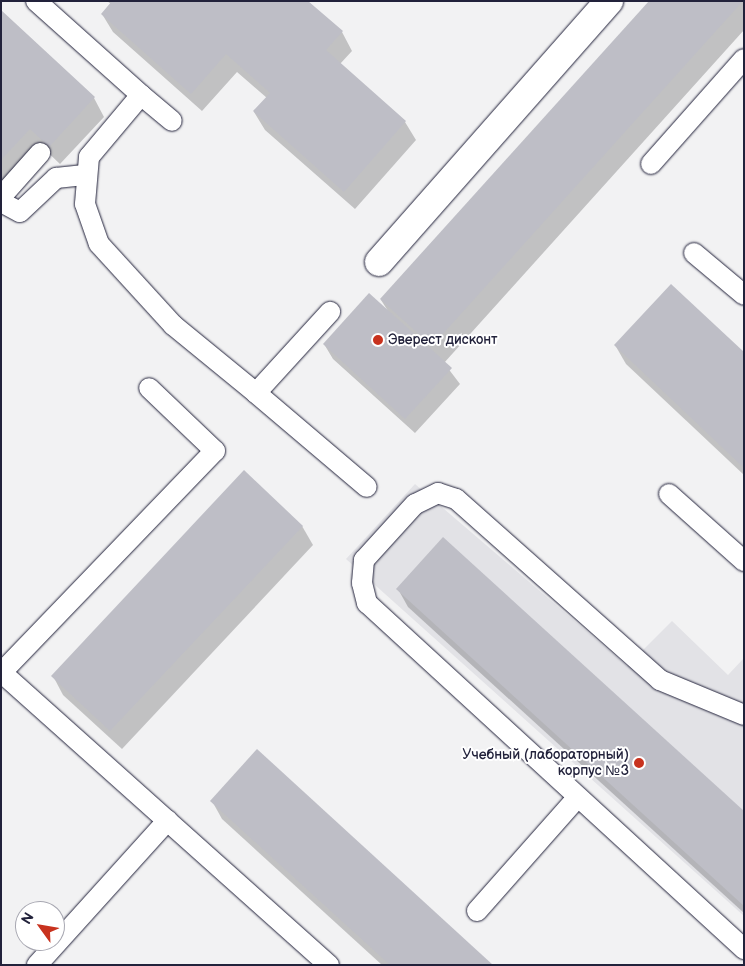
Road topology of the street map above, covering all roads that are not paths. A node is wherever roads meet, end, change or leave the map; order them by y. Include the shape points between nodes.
1 (36, 1) edge
2 (609, 1) edge
3 (744, 59) edge
4 (141, 96) junction
5 (172, 121) dead end
6 (40, 153) dead end
7 (651, 164) dead end
8 (87, 176) junction
9 (1, 198) edge
10 (1, 202) edge
11 (694, 252) dead end
12 (379, 262) dead end
13 (744, 295) edge
14 (330, 312) dead end
15 (149, 388) dead end
16 (256, 393) junction
17 (367, 487) dead end
18 (669, 494) dead end
19 (744, 561) edge
20 (1, 672) edge
21 (744, 715) edge
22 (578, 797) junction
23 (168, 820) junction
24 (478, 911) dead end
25 (744, 949) edge
26 (38, 965) edge
27 (329, 965) edge

1 - 4 lane
2 - 12 street
3 - 7 lane
4 - 5 lane
4 - 8 lane via 89,157
6 - 9 lane
8 - 10 lane via 56,178 20,212
8 - 16 lane via 85,204 100,244 173,325
11 - 13 lane
14 - 16 lane
15 - 20 lane via 215,451
16 - 17 lane
18 - 19 lane
20 - 23 lane
21 - 22 lane via 660,680 456,499 438,493 415,504 364,560 362,583 367,603
22 - 24 lane
22 - 25 lane
23 - 26 lane
23 - 27 lane

